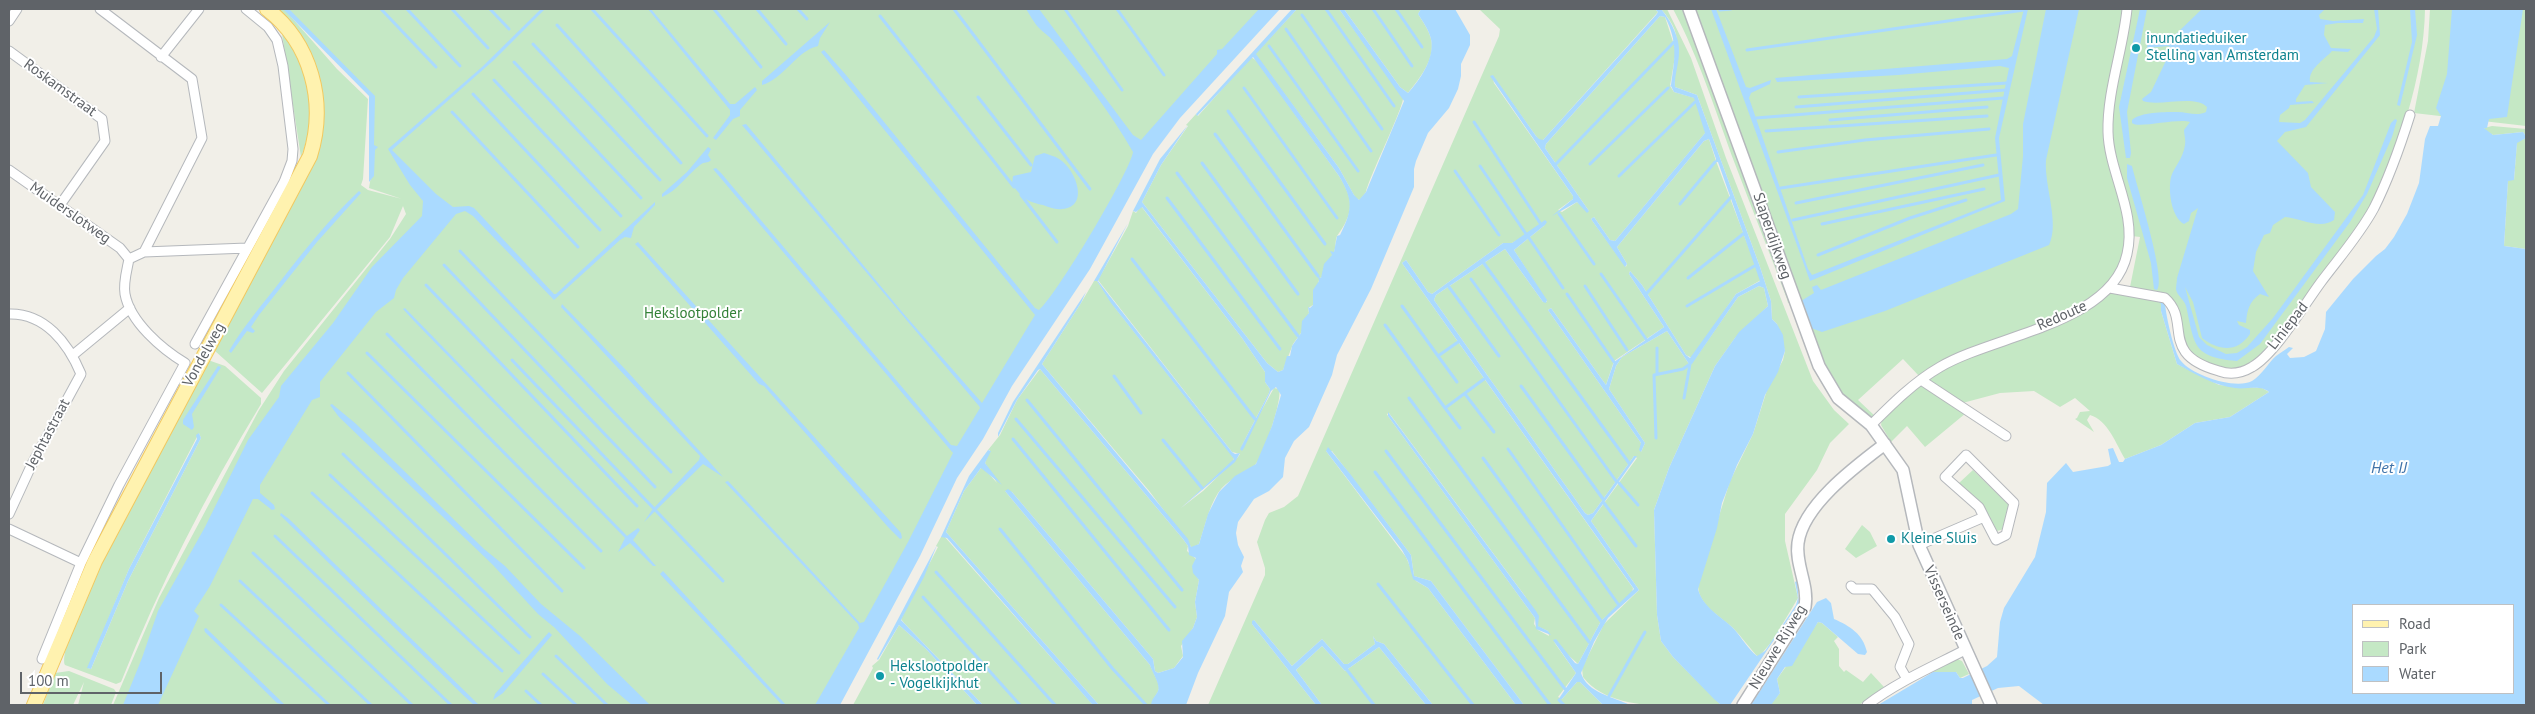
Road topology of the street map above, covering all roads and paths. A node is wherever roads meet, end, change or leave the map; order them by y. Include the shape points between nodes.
1 (17, 9) edge
2 (100, 9) edge
3 (198, 9) edge
4 (246, 9) edge
5 (267, 9) edge
6 (1689, 9) edge
7 (2127, 9) edge
8 (9, 21) edge
9 (9, 51) edge
10 (161, 57) junction
11 (2410, 116) dead end
12 (9, 170) edge
13 (60, 205) junction
14 (247, 248) junction
15 (144, 252) junction
16 (129, 259) junction
17 (2110, 288) junction
18 (130, 308) junction
19 (9, 314) edge
20 (195, 344) dead end
21 (73, 355) junction
22 (1920, 380) junction
23 (1871, 425) junction
24 (2006, 436) dead end
25 (1885, 444) junction
26 (9, 514) edge
27 (1984, 517) junction
28 (9, 529) edge
29 (1919, 544) junction
30 (81, 564) junction
31 (1851, 586) dead end
32 (1965, 650) junction
33 (42, 659) dead end
34 (1907, 679) junction
35 (1990, 704) edge
36 (34, 705) edge
37 (1743, 705) edge
38 (1867, 705) edge

1 - 8 street
2 - 10 street
3 - 10 street
4 - 14 street, Vondelweg via 268,27 277,40 292,149 292,161 284,182
5 - 36 main road, Vondelweg via 283,21 311,71 317,112 310,156 95,561
6 - 23 street, Slaperdijkweg via 1816,358 1838,398
7 - 17 street, Redoute via 2108,132 2128,217 2129,242 2124,266
9 - 13 street, Roskamstraat via 102,119 105,141
10 - 15 street via 192,79 202,138
11 - 17 street, Liniepad via 2390,173 2368,217 2282,336 2252,368 2228,373 2194,360 2183,349 2172,309 2165,298
12 - 13 street, Muiderslotweg
13 - 16 street, Muiderslotweg via 120,248
14 - 15 street
14 - 20 street, Vondelweg
15 - 16 street
16 - 18 street via 125,295
17 - 22 street, Redoute via 2084,307 1968,353
18 - 21 street
18 - 30 street, Vondelweg via 149,335 184,363
19 - 21 street via 40,321 52,329
21 - 26 street, Jephtastraat via 81,374
22 - 23 street, Redoute
22 - 24 street
23 - 25 street, Slaperdijkweg
25 - 29 street, Visserseinde via 1905,476
25 - 37 street, Nieuwe Rijweg via 1833,488 1803,526 1798,544 1808,594 1805,607
27 - 27 street via 1996,540 2006,535 2014,503 1966,455 1945,477 1979,507
27 - 29 street
28 - 30 street
29 - 32 street, Visserseinde
30 - 33 street, Vondelweg
31 - 34 street via 1854,589 1872,589 1895,617 1909,644 1900,667
32 - 34 street
32 - 35 street, Visserseinde
34 - 38 street

